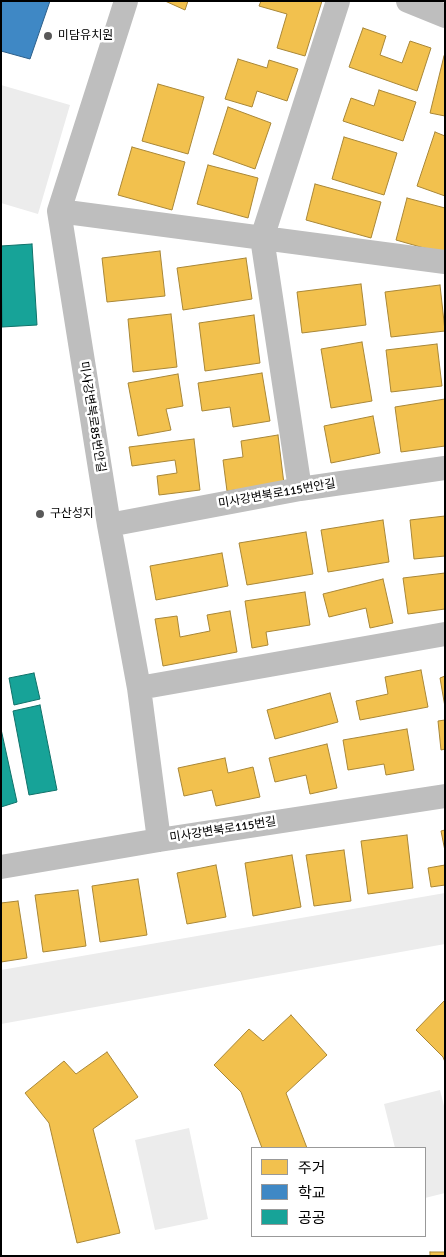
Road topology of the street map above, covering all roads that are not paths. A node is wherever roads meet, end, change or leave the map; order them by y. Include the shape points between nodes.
1 (126, 1) edge
2 (338, 1) edge
3 (408, 1) edge
4 (445, 16) edge
5 (59, 211) junction
6 (262, 238) junction
7 (445, 262) edge
8 (445, 468) edge
9 (300, 489) junction
10 (110, 525) junction
11 (445, 634) edge
12 (139, 688) junction
13 (445, 796) edge
14 (159, 840) junction
15 (1, 867) edge

1 - 5 street, 미사강변북로85번안길
2 - 6 street
3 - 4 street
5 - 6 street
5 - 10 street, 미사강변북로85번안길
6 - 7 street
6 - 9 street
8 - 9 street, 미사강변북로115번안길
9 - 10 street, 미사강변북로115번안길
10 - 12 street, 미사강변북로85번안길
11 - 12 street
12 - 14 street, 미사강변북로85번안길
13 - 14 street, 미사강변북로115번길
14 - 15 street, 미사강변북로115번길

